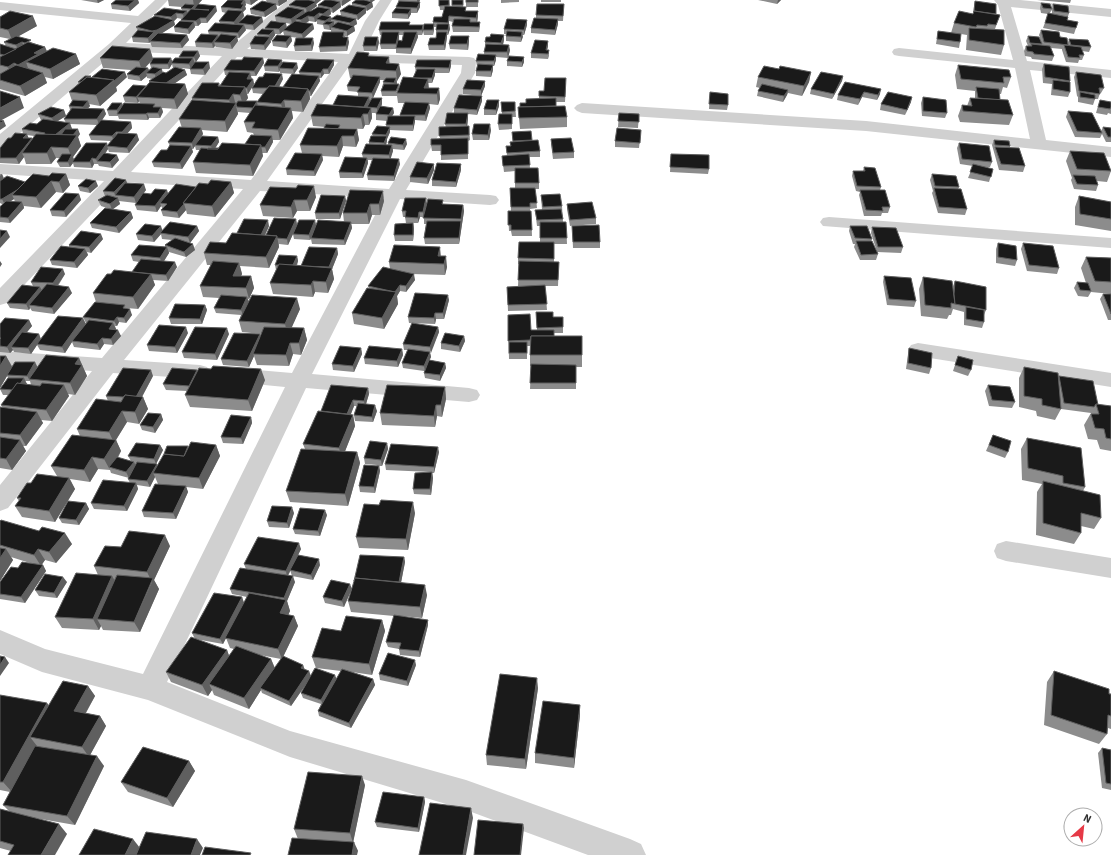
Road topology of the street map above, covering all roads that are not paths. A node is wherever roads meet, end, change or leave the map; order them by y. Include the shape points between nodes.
1 (162, 0) edge
2 (296, 0) edge
3 (386, 0) edge
4 (1001, 1) edge
5 (0, 6) edge
6 (23, 9) junction
7 (1111, 13) edge
8 (0, 19) edge
9 (140, 20) junction
10 (114, 47) junction
11 (899, 52) dead end
12 (233, 53) junction
13 (351, 58) junction
14 (1021, 65) junction
15 (1111, 74) edge
16 (582, 108) dead end
17 (0, 142) edge
18 (1040, 144) junction
19 (1111, 152) edge
20 (0, 168) edge
21 (118, 176) junction
22 (256, 185) junction
23 (395, 193) junction
24 (490, 200) dead end
25 (829, 222) dead end
26 (1111, 243) edge
27 (0, 299) edge
28 (918, 350) edge
29 (0, 358) edge
30 (108, 365) junction
31 (299, 380) junction
32 (1111, 380) edge
33 (468, 395) dead end
34 (0, 502) edge
35 (1006, 551) dead end
36 (1111, 568) edge
37 (0, 642) edge
38 (150, 688) junction
39 (630, 855) edge

1 - 9 street
2 - 12 street
3 - 13 street
4 - 7 street
4 - 14 street
5 - 6 street
6 - 8 street
6 - 9 street
9 - 10 street
10 - 12 street
10 - 17 street
11 - 14 street
12 - 13 street
12 - 21 street
13 - 22 street
13 - 23 street via 469,61 468,73
14 - 15 street
14 - 18 street
16 - 18 street via 866,126
18 - 19 street
20 - 21 street
21 - 22 street
21 - 27 street
22 - 23 street
22 - 30 street
23 - 24 street
23 - 31 street
25 - 26 street
28 - 32 street
29 - 30 street
30 - 31 street
30 - 34 street
31 - 33 street
31 - 38 street
35 - 36 street
37 - 38 street via 42,660
38 - 39 street via 290,744 466,795

